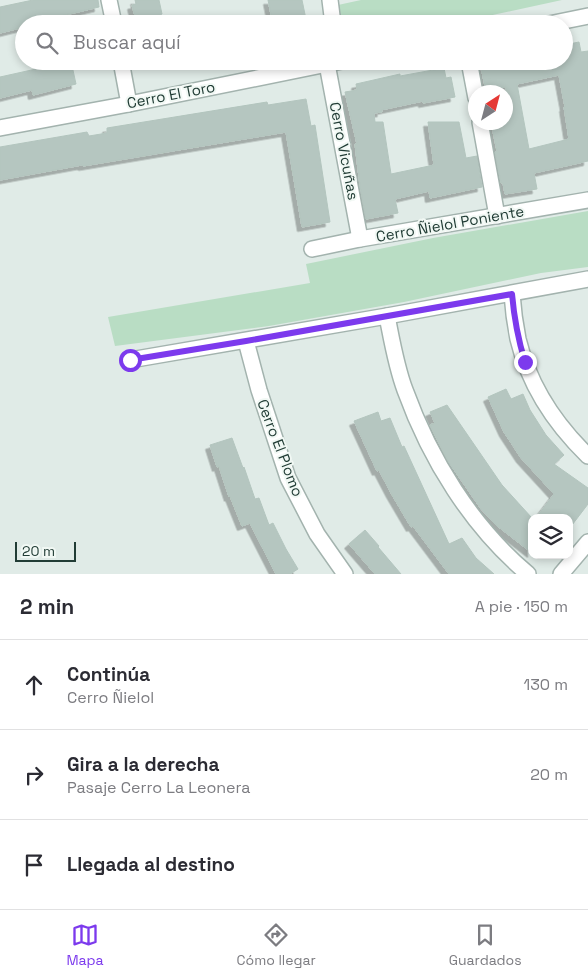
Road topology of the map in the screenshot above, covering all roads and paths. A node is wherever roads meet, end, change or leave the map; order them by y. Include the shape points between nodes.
1 (109, 0) edge
2 (330, 0) edge
3 (112, 15) edge
4 (332, 15) edge
5 (588, 16) edge
6 (573, 19) edge
7 (123, 70) edge
8 (297, 70) edge
9 (338, 70) edge
10 (471, 70) edge
11 (474, 85) edge
12 (129, 104) junction
13 (0, 128) edge
14 (481, 130) edge
15 (588, 200) edge
16 (497, 216) junction
17 (360, 239) junction
18 (312, 249) dead end
19 (588, 279) edge
20 (512, 294) junction
21 (387, 316) junction
22 (246, 341) junction
23 (130, 360) dead end
24 (588, 456) edge
25 (588, 542) edge
26 (345, 574) edge
27 (528, 574) edge
28 (561, 574) edge

1 - 3 street
2 - 4 street
5 - 6 street
7 - 12 street
8 - 12 street, Cerro El Toro
9 - 17 street, Cerro Vicuñas
10 - 11 street
12 - 13 street, Cerro El Toro
14 - 16 street
15 - 16 street, Cerro Ñielol Poniente
16 - 17 street, Cerro Ñielol Poniente
17 - 18 street, Cerro Ñielol Poniente
19 - 20 street
20 - 21 street
20 - 24 street via 518,340 534,383 558,424
21 - 22 street
21 - 27 street via 405,388 435,457 473,516
22 - 23 street
22 - 26 street, Cerro El Plomo via 288,478 317,534
25 - 28 street

